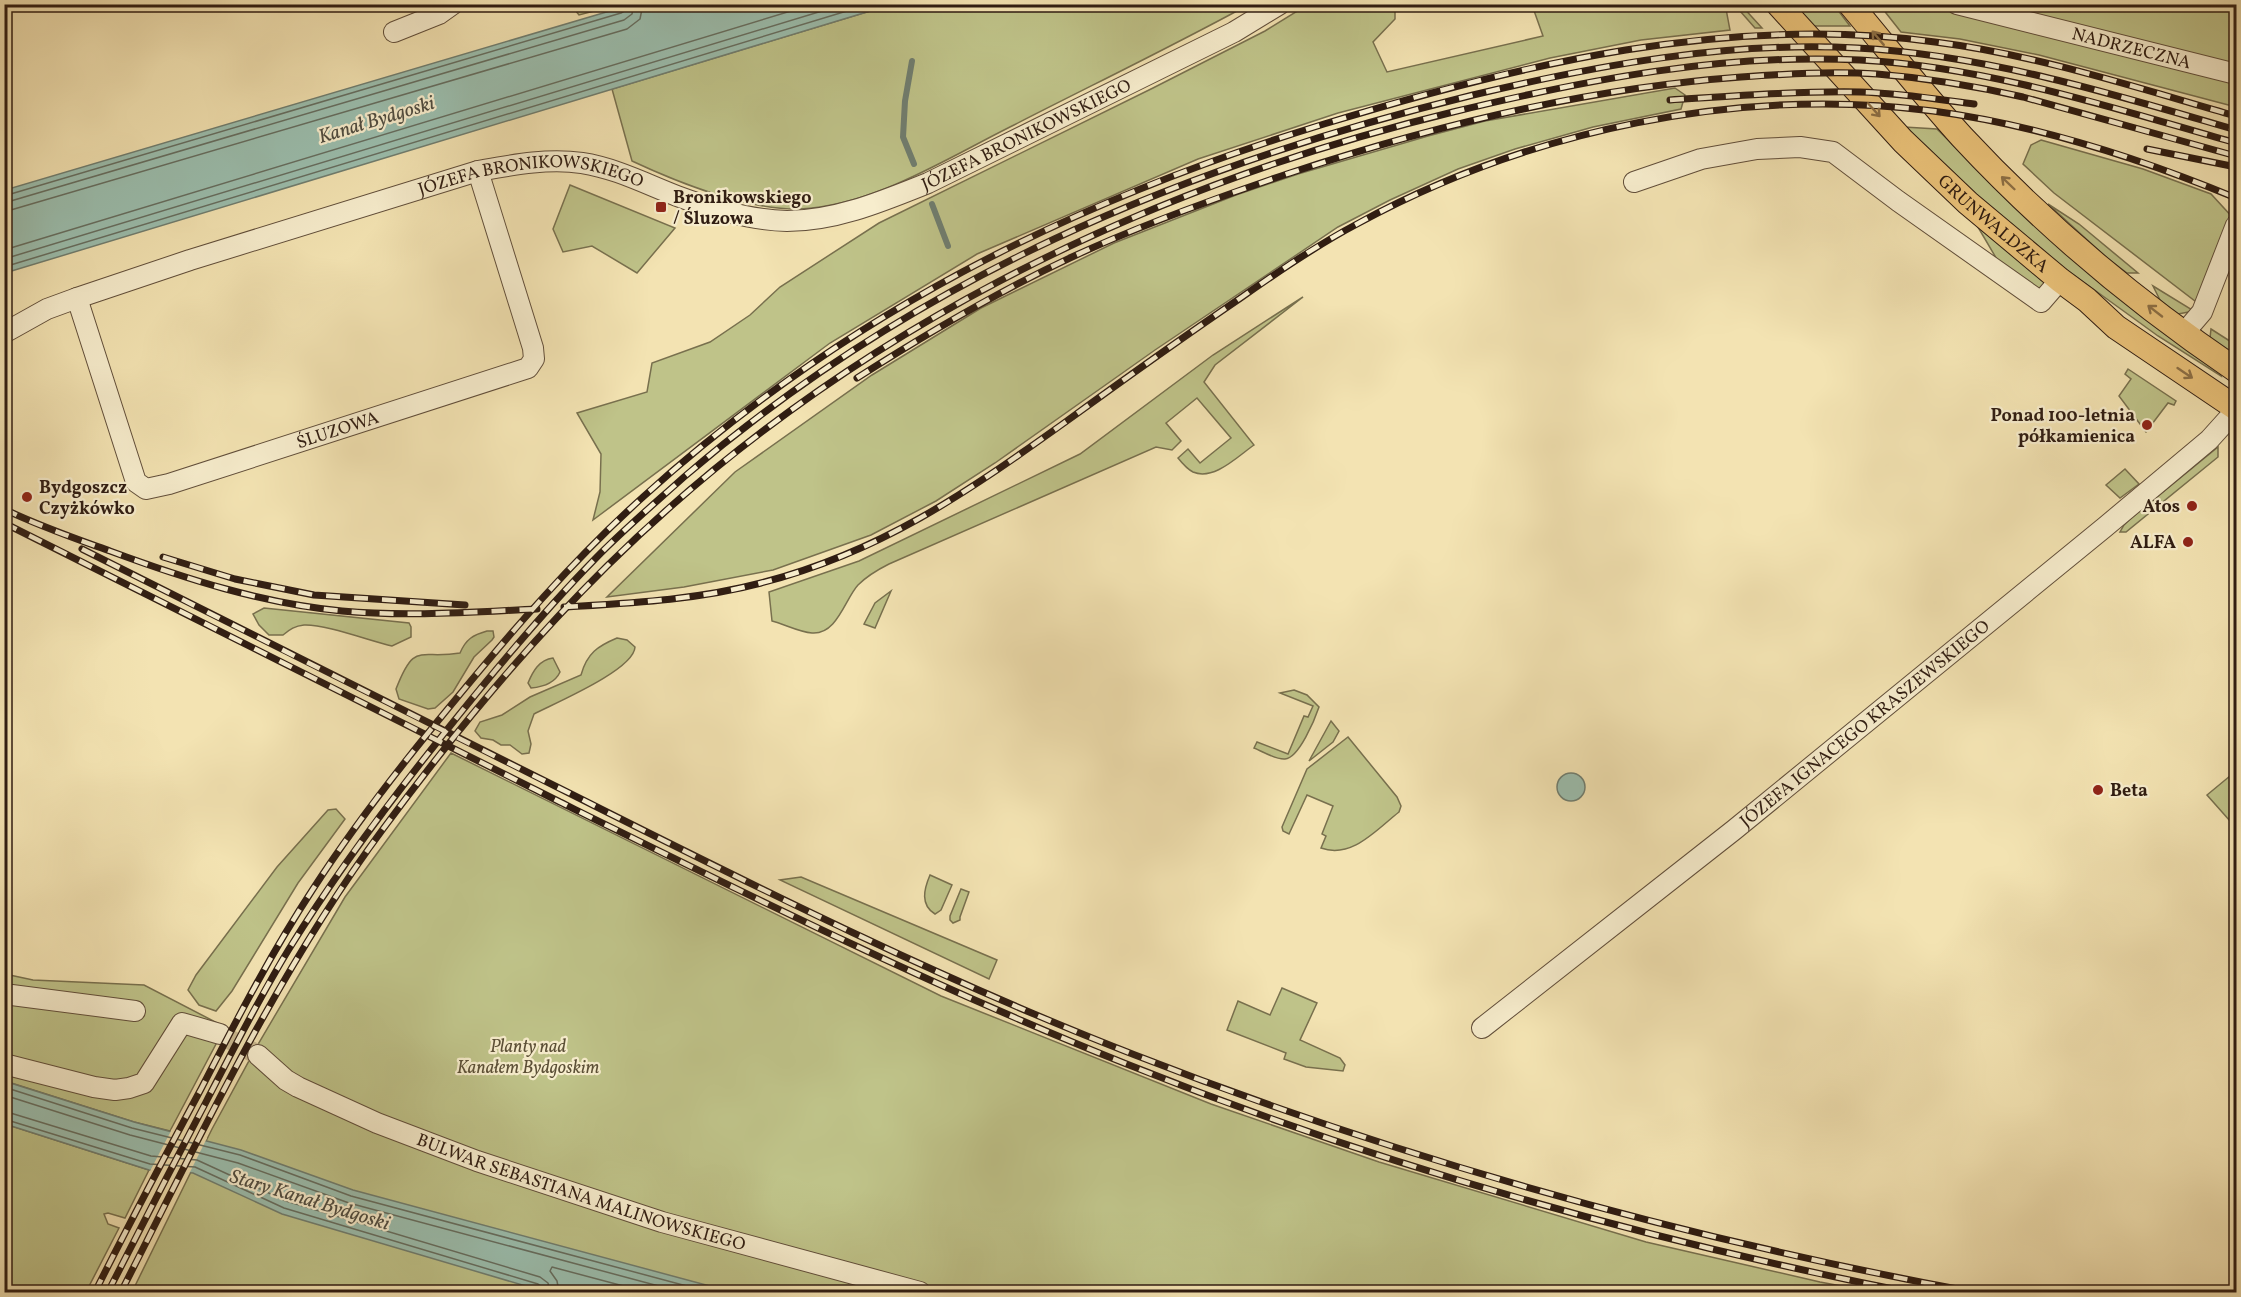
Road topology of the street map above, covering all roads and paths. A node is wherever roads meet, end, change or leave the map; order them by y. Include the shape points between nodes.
1 (453, 4) edge
2 (1280, 4) edge
3 (1778, 4) edge
4 (1850, 4) edge
5 (1957, 4) edge
6 (394, 32) dead end
7 (2236, 74) edge
8 (478, 171) junction
9 (1634, 182) dead end
10 (2236, 225) edge
11 (2060, 280) junction
12 (77, 298) junction
13 (4, 333) edge
14 (2184, 333) junction
15 (2236, 370) edge
16 (2236, 409) edge
17 (4, 994) edge
18 (135, 1011) dead end
19 (1482, 1028) dead end
20 (220, 1034) tunnel mouth
21 (258, 1055) tunnel mouth
22 (4, 1064) edge
23 (920, 1293) edge

1 - 6 street via 439,14
2 - 8 street, JÓZEFA BRONIKOWSKIEGO via 1226,36 928,183 824,217 787,221 741,216 582,163 528,162
3 -> 11 main road, GRUNWALDZKA via 1903,141
14 -> 4 main road, GRUNWALDZKA via 2080,249 1992,167
5 - 7 street, NADRZECZNA
8 - 12 street, JÓZEFA BRONIKOWSKIEGO
8 - 12 street, ŚLUZOWA via 533,348 534,359 528,368 169,484 146,489 136,482
9 - 11 street via 1701,159 1757,148 1800,147 1833,152 2041,302
10 - 14 street via 2202,312
11 -> 16 main road, GRUNWALDZKA via 2116,327
12 - 13 street, JÓZEFA BRONIKOWSKIEGO via 47,309
14 - 15 main road, GRUNWALDZKA
16 - 19 street, JÓZEFA IGNACEGO KRASZEWSKIEGO via 2209,440 2097,534 1734,830
17 - 18 street
20 - 22 street via 182,1023 144,1083 115,1090
21 - 23 street, BULWAR SEBASTIANA MALINOWSKIEGO via 298,1087 377,1123 477,1161 662,1222

